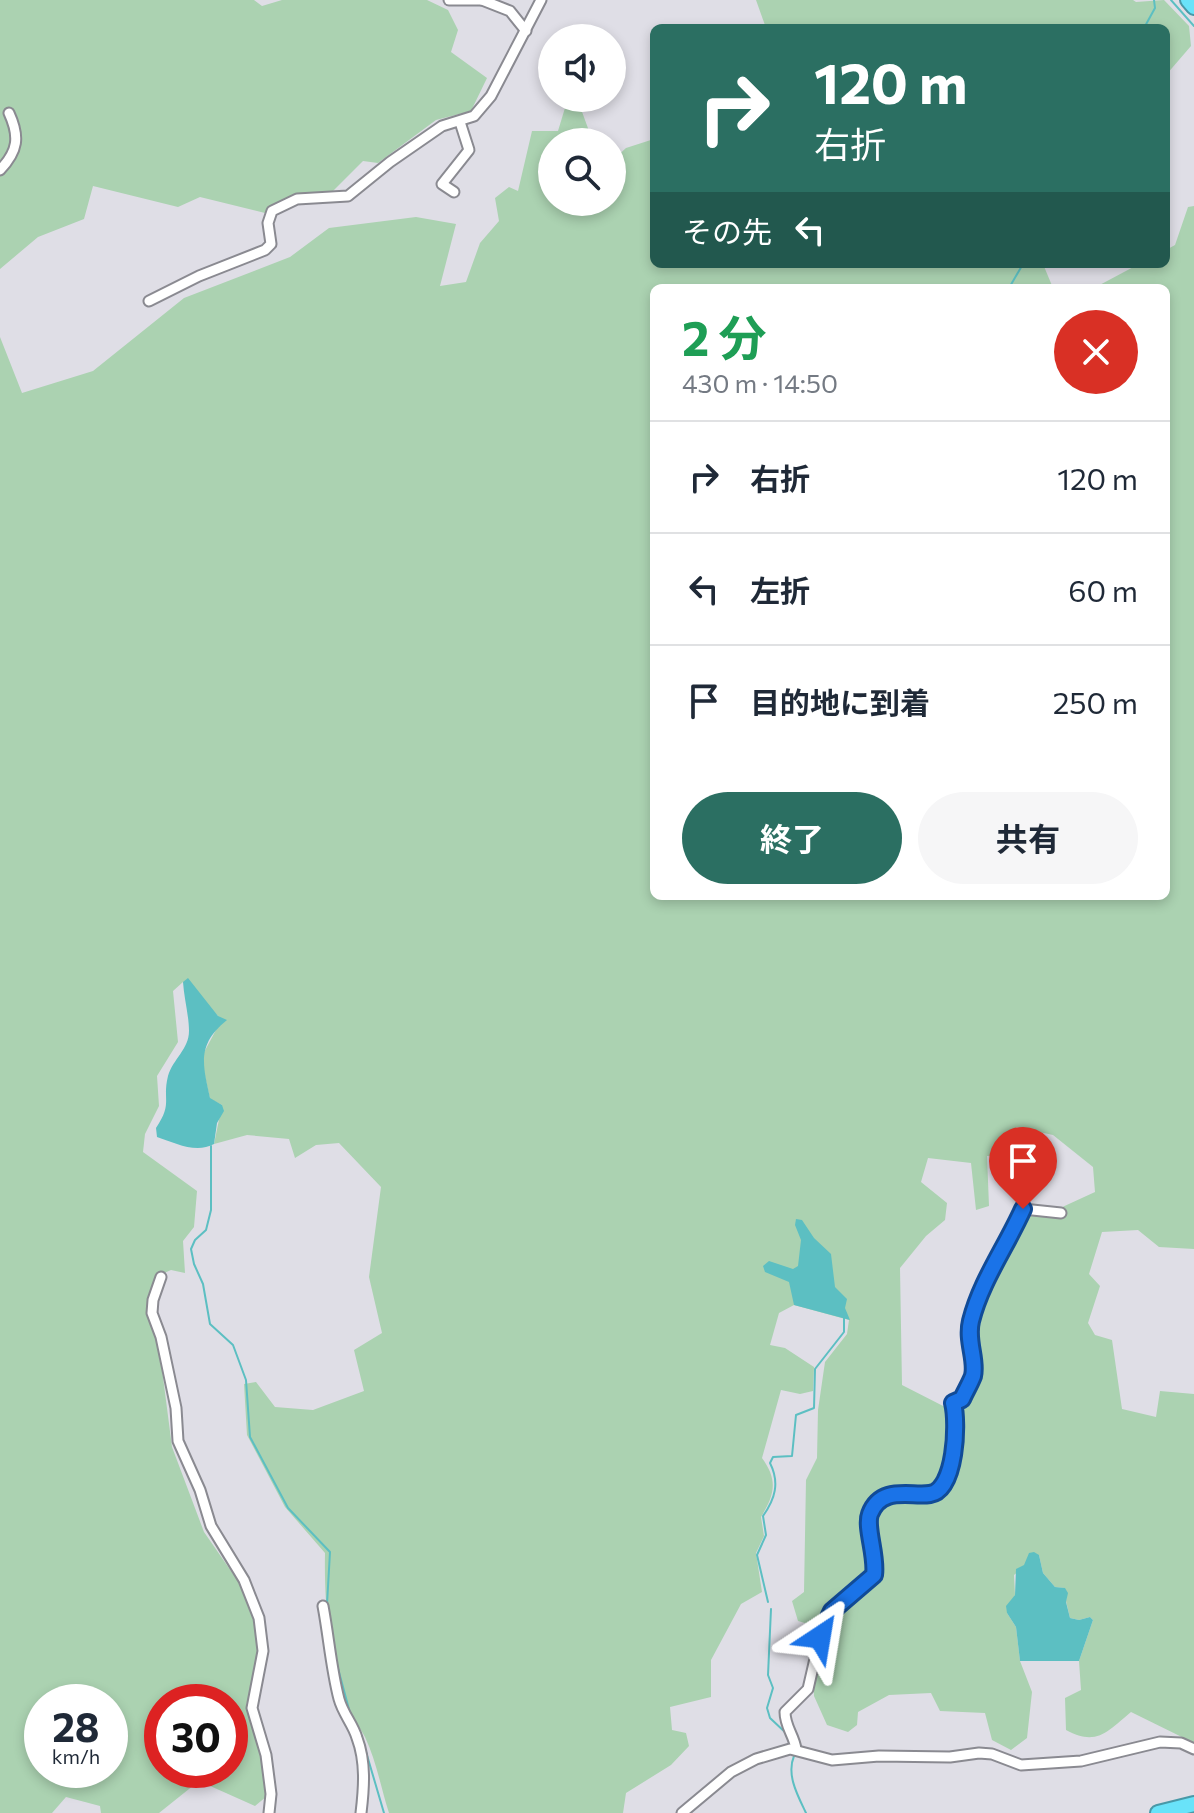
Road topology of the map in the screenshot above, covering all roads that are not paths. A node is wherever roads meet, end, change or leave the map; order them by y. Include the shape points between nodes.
1 (449, 0) edge
2 (481, 0) edge
3 (541, 0) edge
4 (1190, 0) edge
5 (1194, 7) edge
6 (526, 31) junction
7 (9, 113) dead end
8 (460, 122) junction
9 (0, 170) edge
10 (454, 192) dead end
11 (149, 301) dead end
12 (1061, 1213) dead end
13 (161, 1277) dead end
14 (323, 1606) dead end
15 (796, 1749) junction
16 (1194, 1749) edge
17 (1194, 1804) edge
18 (269, 1813) edge
19 (361, 1813) edge
20 (682, 1813) edge
21 (1158, 1813) edge

1 - 2 street
2 - 6 street via 510,11
3 - 6 street
4 - 5 highway
6 - 8 street via 483,108
7 - 9 street via 16,146
8 - 10 street via 469,150 442,184
8 - 11 street via 442,126 348,196 297,199 272,211 271,244 265,250
12 - 15 street via 1023,1209 986,1277 969,1335 973,1376 962,1399 953,1403 953,1458 941,1489 931,1494 899,1492 871,1509 874,1575 832,1611 808,1689 785,1712
13 - 18 street via 152,1313 176,1408 178,1441 211,1526 244,1580 259,1618 263,1651 252,1708 266,1755
14 - 19 street via 338,1698 357,1737 363,1766
15 - 16 street via 832,1760 979,1753 1021,1765 1081,1761 1160,1742
15 - 20 street via 731,1772
17 - 21 highway

